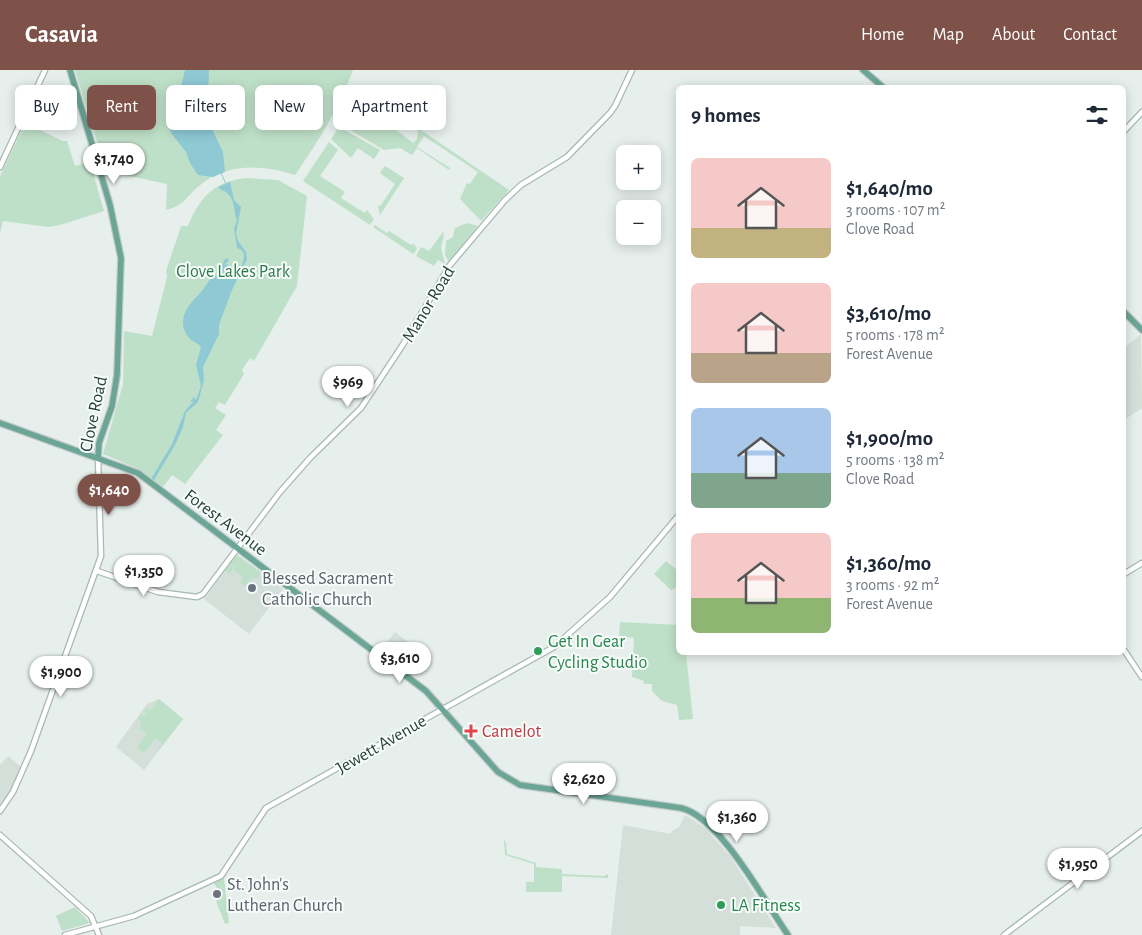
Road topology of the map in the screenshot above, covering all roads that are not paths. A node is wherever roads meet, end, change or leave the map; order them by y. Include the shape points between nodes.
1 (45, 70) edge
2 (70, 70) edge
3 (632, 70) edge
4 (863, 70) edge
5 (880, 85) edge
6 (1142, 112) edge
7 (1126, 129) edge
8 (0, 167) edge
9 (1126, 314) edge
10 (1142, 330) edge
11 (0, 423) edge
12 (98, 458) junction
13 (676, 519) edge
14 (237, 549) junction
15 (1142, 563) edge
16 (97, 571) junction
17 (1126, 573) edge
18 (1126, 653) edge
19 (1142, 677) edge
20 (444, 708) junction
21 (0, 811) edge
22 (1142, 830) edge
23 (0, 836) edge
24 (96, 926) junction
25 (65, 935) edge
26 (100, 935) edge
27 (788, 935) edge
28 (1004, 935) edge

1 - 8 street
2 - 12 main road, Clove Road via 112,211 121,258 117,375
3 - 14 street, Manor Road via 610,113 567,157 521,185 505,200 450,266 361,408 300,470
4 - 5 main road
6 - 7 street
9 - 10 main road
11 - 12 main road, Forest Avenue
12 - 14 main road, Forest Avenue via 138,473
12 - 16 street, Clove Road via 101,556
13 - 20 street, Jewett Avenue via 614,593 559,643
14 - 16 street, Manor Road via 197,597 158,592
14 - 20 main road, Forest Avenue via 406,675
15 - 17 street
16 - 21 street, Clove Road via 31,751 13,792
18 - 19 street
20 - 24 street, Jewett Avenue via 266,808 221,876 134,916
20 - 27 main road, Forest Avenue via 498,772 514,782 681,808 701,818 737,860
22 - 28 street
23 - 24 street via 91,916
24 - 25 street, Jewett Avenue
24 - 26 street

